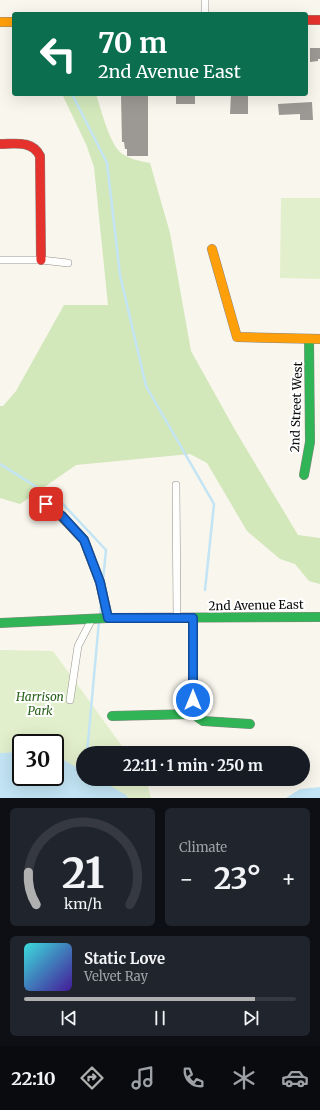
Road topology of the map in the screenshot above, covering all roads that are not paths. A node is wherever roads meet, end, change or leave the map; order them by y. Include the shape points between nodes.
1 (205, 0) edge
2 (205, 12) edge
3 (308, 20) edge
4 (320, 20) edge
5 (0, 22) edge
6 (12, 22) edge
7 (0, 144) edge
8 (212, 249) dead end
9 (0, 260) edge
10 (41, 260) junction
11 (68, 263) dead end
12 (310, 339) junction
13 (320, 339) edge
14 (304, 475) dead end
15 (176, 484) dead end
16 (46, 504) dead end
17 (320, 617) edge
18 (108, 618) junction
19 (177, 618) junction
20 (193, 618) junction
21 (92, 619) junction
22 (0, 623) edge
23 (70, 700) dead end
24 (193, 714) junction
25 (112, 716) dead end
26 (250, 724) dead end

1 - 2 street
3 - 4 street
5 - 6 street
7 - 10 street via 26,144 37,150 40,156
8 - 12 street via 237,337
9 - 10 street
10 - 11 street
12 - 13 street
12 - 14 street, 2nd Street West via 310,442
15 - 19 street
16 - 18 street via 62,516 84,540 100,582
17 - 20 street, 2nd Avenue East
18 - 19 street, 2nd Avenue East
18 - 21 street, 2nd Avenue East
19 - 20 street, 2nd Avenue East
20 - 24 street
21 - 22 street, 2nd Avenue East
21 - 23 street via 78,646
24 - 25 street
24 - 26 street via 203,721

